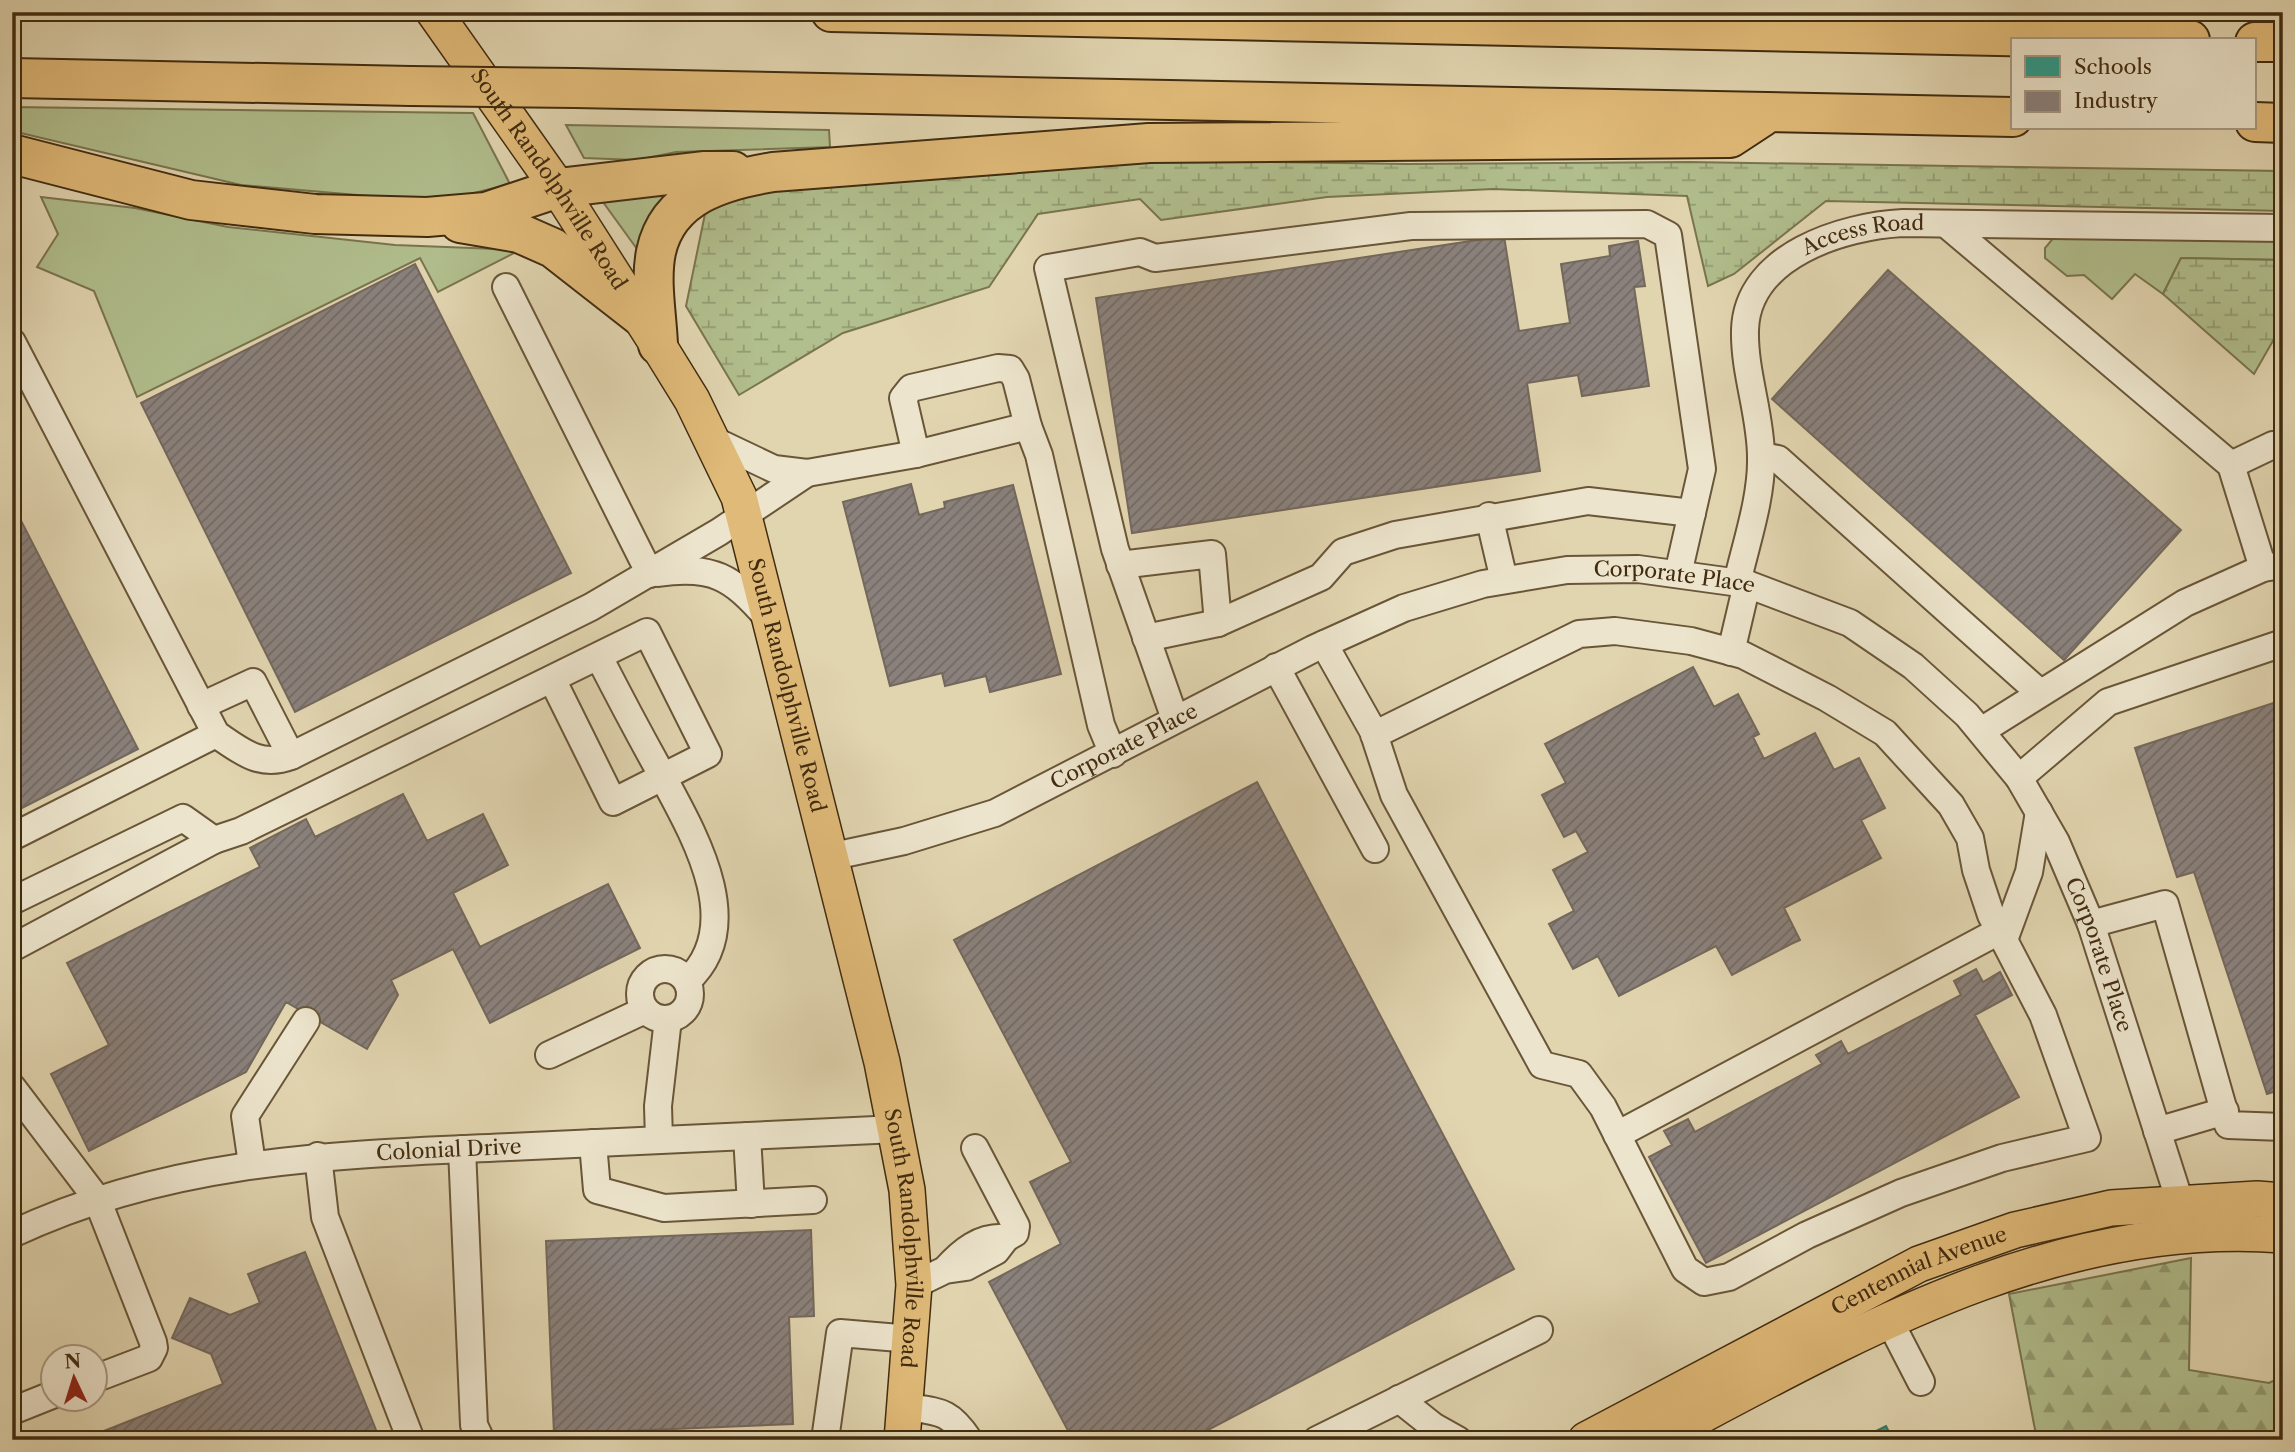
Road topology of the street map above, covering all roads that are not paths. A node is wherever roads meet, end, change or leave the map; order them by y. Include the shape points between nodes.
1 (434, 12) edge
2 (831, 12) edge
3 (1117, 16) edge
4 (2101, 38) edge
5 (2256, 41) edge
6 (2283, 42) edge
7 (12, 78) edge
8 (1769, 112) junction
9 (2011, 117) edge
10 (2256, 122) edge
11 (2283, 123) edge
12 (12, 154) edge
13 (773, 172) junction
14 (558, 188) junction
15 (427, 217) junction
16 (1946, 224) junction
17 (2283, 228) edge
18 (506, 287) dead end
19 (649, 331) junction
20 (12, 342) edge
21 (1028, 426) junction
22 (713, 440) junction
23 (2283, 445) edge
24 (916, 454) junction
25 (1761, 456) junction
26 (2231, 465) junction
27 (807, 473) junction
28 (744, 513) junction
29 (1692, 513) junction
30 (1489, 516) junction
31 (1120, 565) junction
32 (2273, 566) edge
33 (650, 574) junction
34 (1678, 574) junction
35 (1504, 580) junction
36 (1742, 583) junction
37 (771, 620) junction
38 (1218, 623) junction
39 (1146, 638) junction
40 (2283, 643) edge
41 (1324, 644) junction
42 (1731, 652) junction
43 (599, 657) junction
44 (1276, 667) junction
45 (552, 679) junction
46 (2040, 693) junction
47 (201, 706) junction
48 (1175, 719) junction
49 (1981, 731) junction
50 (216, 734) junction
51 (1374, 735) junction
52 (1113, 754) junction
53 (291, 757) junction
54 (663, 777) junction
55 (2019, 778) junction
56 (2039, 812) junction
57 (12, 837) edge
58 (214, 840) junction
59 (1375, 849) dead end
60 (829, 857) junction
61 (12, 901) edge
62 (2091, 924) junction
63 (2001, 936) junction
64 (12, 948) edge
65 (687, 981) junction
66 (656, 1014) junction
67 (306, 1021) dead end
68 (550, 1055) dead end
69 (12, 1087) edge
70 (2225, 1111) junction
71 (2283, 1127) edge
72 (897, 1129) junction
73 (2157, 1131) junction
74 (1617, 1135) junction
75 (747, 1136) junction
76 (659, 1140) junction
77 (593, 1143) junction
78 (975, 1148) dead end
79 (462, 1149) junction
80 (318, 1156) junction
81 (251, 1164) junction
82 (97, 1199) junction
83 (813, 1200) dead end
84 (2283, 1201) edge
85 (751, 1204) junction
86 (2181, 1219) junction
87 (12, 1234) edge
88 (2283, 1235) edge
89 (914, 1285) junction
90 (1889, 1320) junction
91 (1539, 1330) dead end
92 (911, 1339) junction
93 (108, 1374) edge
94 (1922, 1382) dead end
95 (1399, 1399) junction
96 (38, 1401) edge
97 (12, 1411) edge
98 (904, 1423) edge
99 (411, 1440) edge
100 (481, 1440) edge
101 (825, 1440) edge
102 (969, 1440) edge
103 (1317, 1440) edge
104 (1418, 1440) edge
105 (1458, 1440) edge
106 (1586, 1440) edge
107 (1655, 1440) edge

1 - 14 main road, South Randolphville Road
2 - 3 highway
3 - 4 highway
5 - 6 highway
7 - 8 highway, bridge
8 - 9 highway
8 - 13 highway via 1730,138 1137,144
10 - 11 highway
12 - 15 highway via 191,200 315,215
13 - 14 highway via 703,171
13 - 19 highway via 708,188 674,214 656,252
14 - 15 highway via 486,212
14 - 19 main road, South Randolphville Road
15 - 19 highway via 519,233 554,248
16 - 17 street, Access Road
16 - 25 street, Access Road via 1882,224 1824,239 1774,269 1760,287 1745,327
16 - 26 street
18 - 33 street
19 - 22 main road, South Randolphville Road
20 - 47 street
21 - 24 street
21 - 24 street via 1010,369 911,388 903,398
21 - 52 street via 1039,455 1101,725
22 - 27 street via 774,469
22 - 28 main road, South Randolphville Road
23 - 26 street via 2273,445
24 - 27 street
25 - 36 street, Access Road
25 - 46 street via 1778,459
26 - 32 street
27 - 28 street
28 - 33 street
28 - 37 main road, South Randolphville Road
29 - 30 street via 1588,500
29 - 31 street via 1702,469 1668,235 1647,224 1411,226 1155,258 1140,252 1048,268
29 - 34 street
30 - 35 street
30 - 38 street via 1395,535 1343,552 1321,577
31 - 38 street via 1212,554
31 - 39 street
32 - 46 street via 2185,603
33 - 37 street via 684,569 719,576 744,590
33 - 53 street
34 - 35 street, Corporate Place via 1638,569 1567,570
34 - 36 street, Corporate Place
35 - 41 street, Corporate Place via 1404,608
36 - 42 street, Access Road
36 - 49 street, Corporate Place via 1850,623 1913,666
37 - 60 main road, South Randolphville Road
38 - 39 street
39 - 48 street
40 - 55 street via 2108,702
41 - 44 street, Corporate Place
41 - 51 street
42 - 51 street via 1691,641 1615,631 1579,634
42 - 63 street via 1828,698 1885,733 1951,805 1970,838 1976,870
43 - 45 street
43 - 54 street
43 - 54 street via 647,632 708,754
44 - 48 street, Corporate Place
44 - 59 street
45 - 54 street via 613,802
45 - 58 street
46 - 49 street
47 - 50 street
47 - 53 street via 253,682
48 - 52 street, Corporate Place
49 - 55 street, Corporate Place
50 - 53 street via 253,759 276,762
50 - 57 street
51 - 74 street via 1394,795 1542,1065 1579,1074
52 - 60 street, Corporate Place via 995,813 904,841
54 - 65 street via 701,849 712,886 712,941 700,969
55 - 56 street, Corporate Place
56 - 62 street, Corporate Place
56 - 63 street via 2029,872
58 - 61 street via 183,818
58 - 64 street
60 - 72 main road, South Randolphville Road
62 - 70 street via 2165,904
62 - 73 street, Corporate Place
63 - 74 street
63 - 74 street via 2043,1015 2087,1138 2002,1158 1901,1193 1807,1235 1729,1277 1704,1282 1685,1269
65 - 66 street via 690,997 682,1012
65 - 66 street via 666,969 644,979 640,995
66 - 68 street
66 - 76 street
67 - 81 street via 245,1116
69 - 82 street
70 - 71 street via 2228,1125
70 - 73 street
72 - 75 street, Colonial Drive
72 - 89 main road, South Randolphville Road
73 - 86 street, Corporate Place
75 - 76 street, Colonial Drive
75 - 85 street
76 - 77 street, Colonial Drive
77 - 79 street, Colonial Drive
77 - 85 street via 597,1190 664,1208
78 - 89 street via 1016,1226 1015,1233 996,1251 967,1267 945,1270
79 - 80 street, Colonial Drive
79 - 100 street via 474,1425
80 - 81 street, Colonial Drive
80 - 99 street via 325,1217
81 - 82 street, Colonial Drive via 163,1180
82 - 87 street, Colonial Drive
82 - 93 street via 154,1348 149,1358
83 - 85 street
84 - 86 main road, Centennial Avenue via 2257,1199
86 - 88 main road, Centennial Avenue
86 - 90 main road, Centennial Avenue via 2111,1246 2015,1268
86 - 106 main road, Centennial Avenue via 2111,1208 2015,1230 1919,1264
89 - 92 main road, South Randolphville Road
90 - 94 street
90 - 107 main road, Centennial Avenue
91 - 95 street
92 - 98 main road, South Randolphville Road
92 - 101 street via 840,1333
95 - 103 street
95 - 104 street
95 - 105 street
96 - 97 street
98 - 102 street via 936,1411 955,1419

